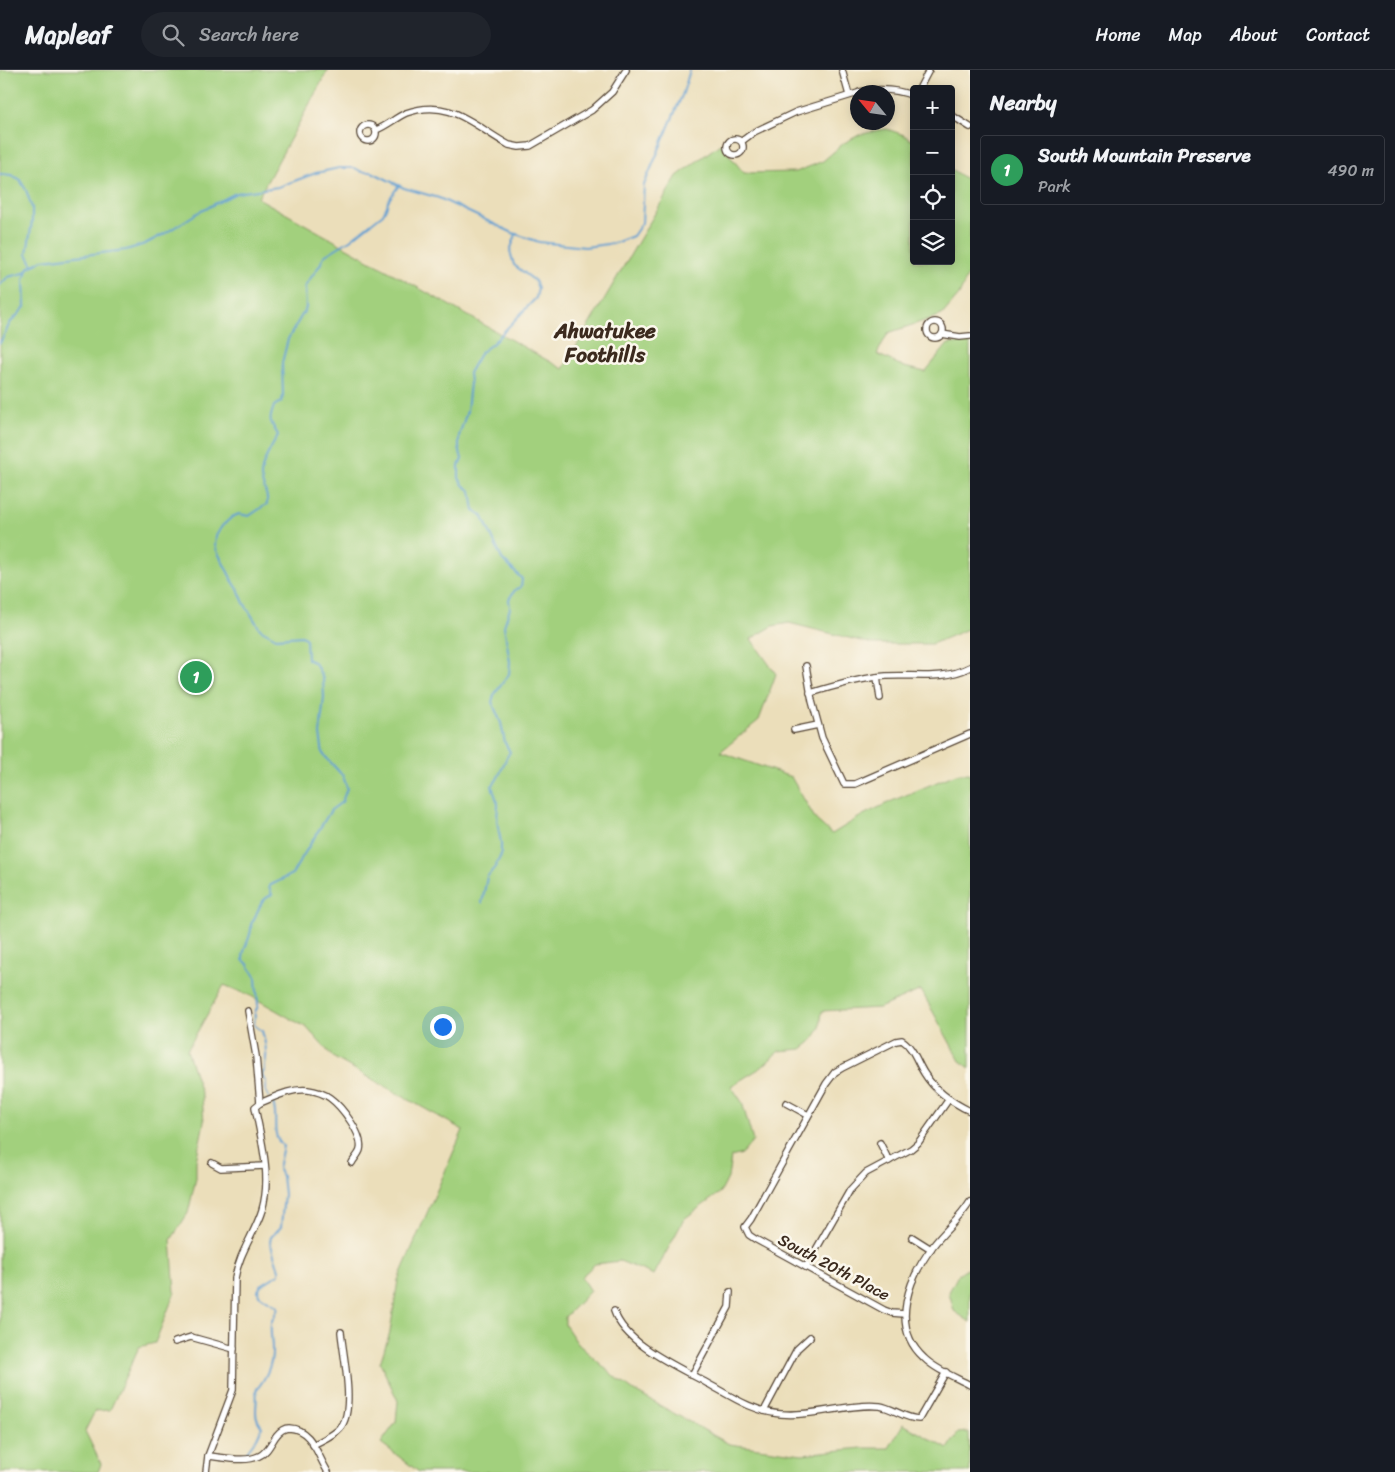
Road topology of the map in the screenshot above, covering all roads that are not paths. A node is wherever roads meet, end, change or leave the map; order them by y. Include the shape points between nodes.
1 (626, 70) edge
2 (842, 70) edge
3 (928, 70) edge
4 (921, 85) edge
5 (895, 91) edge
6 (910, 94) edge
7 (849, 95) joint
8 (955, 118) edge
9 (970, 127) edge
10 (376, 130) dead end
11 (742, 141) dead end
12 (942, 334) dead end
13 (970, 336) edge
14 (806, 666) dead end
15 (970, 667) edge
16 (877, 677) junction
17 (810, 693) junction
18 (880, 698) dead end
19 (818, 725) junction
20 (794, 730) dead end
21 (970, 734) edge
22 (248, 1011) dead end
23 (949, 1099) junction
24 (260, 1103) junction
25 (786, 1103) dead end
26 (970, 1111) edge
27 (808, 1115) junction
28 (880, 1143) dead end
29 (889, 1161) junction
30 (212, 1163) dead end
31 (352, 1163) dead end
32 (265, 1166) junction
33 (970, 1202) edge
34 (912, 1237) dead end
35 (931, 1249) junction
36 (806, 1268) junction
37 (730, 1292) dead end
38 (614, 1311) dead end
39 (904, 1314) junction
40 (341, 1332) dead end
41 (810, 1337) dead end
42 (175, 1342) dead end
43 (234, 1349) junction
44 (946, 1372) junction
45 (692, 1375) junction
46 (970, 1386) edge
47 (764, 1412) junction
48 (313, 1445) junction
49 (208, 1456) junction
50 (206, 1472) edge
51 (328, 1472) edge

1 - 10 street via 612,92 592,110 530,146 509,144 455,112 432,108 406,114
2 - 7 street
3 - 4 street
5 - 6 street
7 - 11 street via 796,112
8 - 9 street
12 - 13 street via 960,338
14 - 17 street
15 - 16 street via 951,674
16 - 17 street
16 - 18 street
17 - 19 street
19 - 20 street
19 - 21 street via 844,784 855,784
22 - 24 street
23 - 26 street
23 - 27 street via 930,1082 908,1043 896,1040 835,1072
23 - 29 street via 918,1143
24 - 31 street via 291,1091 324,1094 335,1102 357,1131 360,1151
24 - 32 street via 255,1106
25 - 27 street
27 - 36 street, South 20th Place via 745,1228 755,1239
28 - 29 street
29 - 36 street via 866,1173 850,1190
30 - 32 street via 221,1168
32 - 43 street via 266,1192 262,1210 237,1265
33 - 35 street
34 - 35 street
35 - 39 street via 910,1287
36 - 39 street, South 20th Place via 884,1310
37 - 45 street via 729,1307
38 - 45 street via 621,1325 646,1348
39 - 44 street, South 20th Place via 916,1349
40 - 48 street via 348,1413 341,1428
41 - 47 street via 797,1349
42 - 43 street via 191,1337
43 - 49 street via 233,1390
44 - 46 street, South 20th Place
44 - 47 street via 919,1419 880,1406 794,1414
45 - 47 street
48 - 49 street via 306,1433 297,1428 285,1428 260,1456 249,1459
48 - 51 street
49 - 50 street

